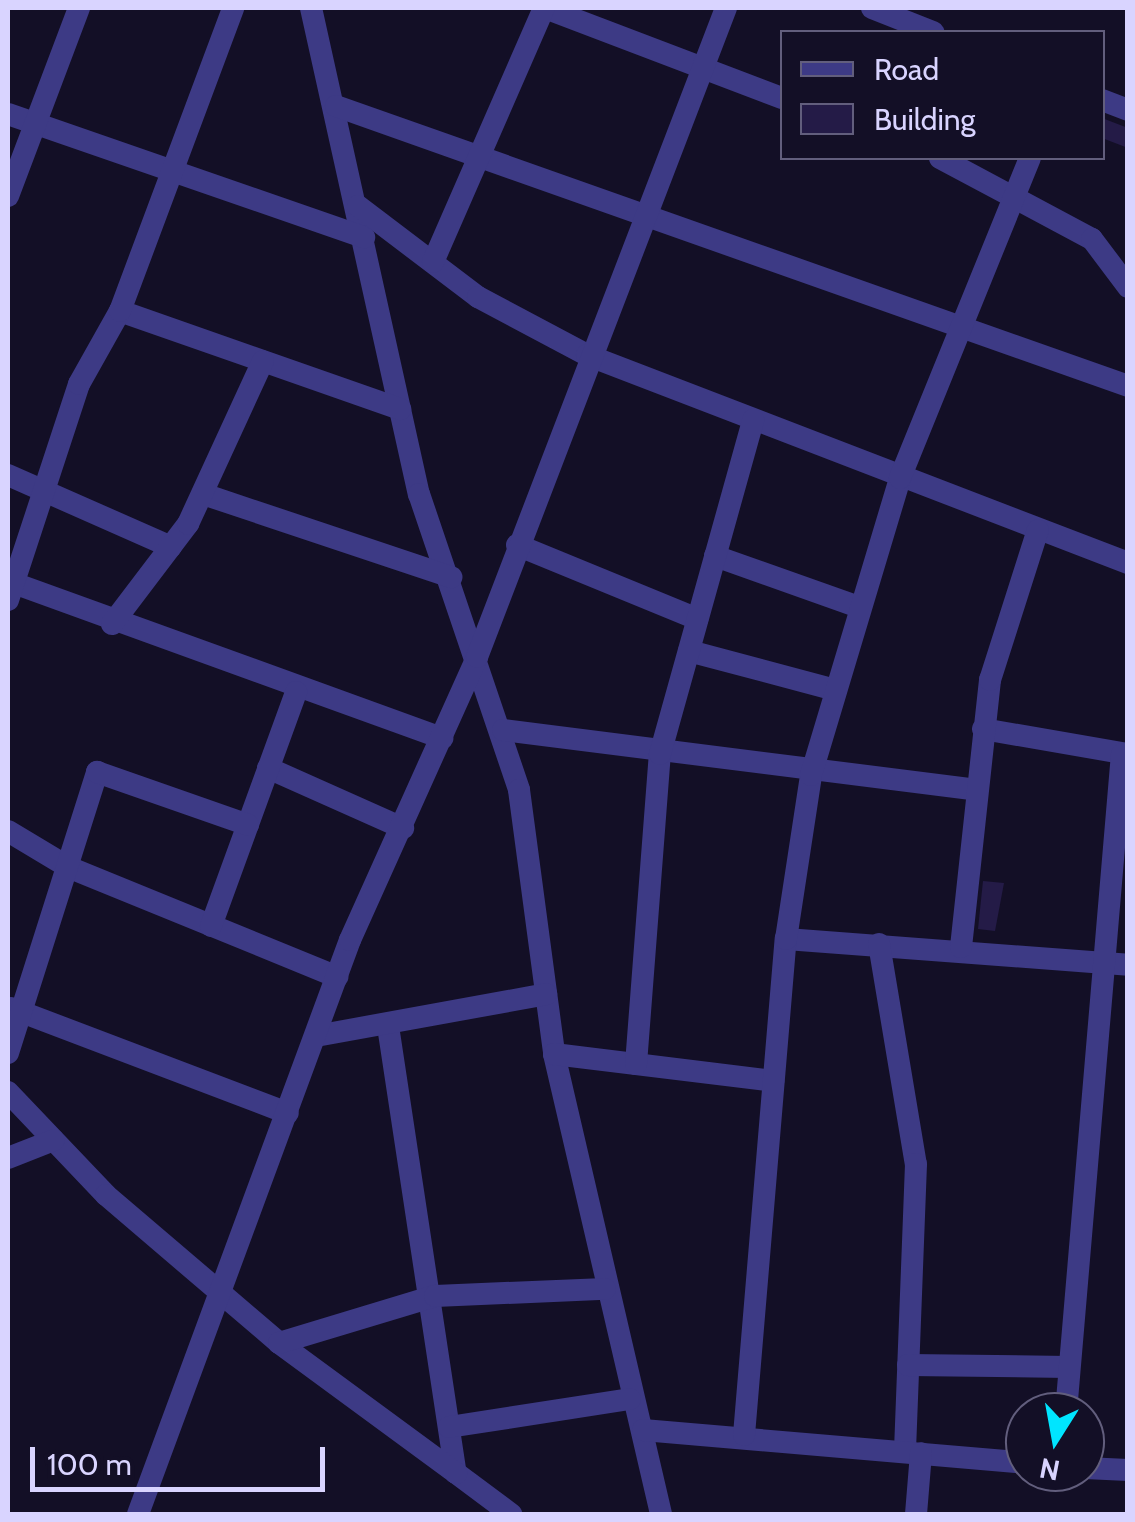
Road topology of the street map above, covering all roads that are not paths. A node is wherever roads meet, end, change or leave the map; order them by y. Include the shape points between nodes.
1 (79, 8) edge
2 (233, 8) edge
3 (311, 8) edge
4 (544, 8) edge
5 (726, 8) edge
6 (882, 15) edge
7 (926, 30) edge
8 (703, 68) junction
9 (780, 97) edge
10 (336, 106) junction
11 (8, 114) edge
12 (35, 125) junction
13 (478, 158) junction
14 (944, 160) edge
15 (1029, 160) edge
16 (171, 173) junction
17 (1014, 194) junction
18 (8, 196) edge
19 (358, 206) junction
20 (642, 216) junction
21 (364, 237) junction
22 (432, 262) junction
23 (1128, 287) edge
24 (120, 311) junction
25 (962, 326) junction
26 (587, 356) junction
27 (263, 361) junction
28 (1128, 386) edge
29 (400, 408) junction
30 (753, 420) junction
31 (8, 475) edge
32 (900, 478) junction
33 (40, 489) junction
34 (204, 494) junction
35 (1038, 530) junction
36 (517, 545) junction
37 (171, 547) junction
38 (715, 556) junction
39 (1128, 564) edge
40 (451, 577) junction
41 (10, 588) edge
42 (858, 607) junction
43 (697, 619) junction
44 (112, 624) junction
45 (688, 651) junction
46 (478, 657) junction
47 (836, 690) junction
48 (296, 692) junction
49 (503, 730) junction
50 (983, 730) junction
51 (442, 738) junction
52 (660, 754) junction
53 (1125, 754) edge
54 (268, 768) junction
55 (811, 774) junction
56 (975, 790) junction
57 (248, 825) junction
58 (402, 828) junction
59 (8, 831) edge
60 (68, 867) junction
61 (212, 926) junction
62 (786, 939) junction
63 (879, 944) junction
64 (961, 947) junction
65 (1102, 962) junction
66 (1128, 965) edge
67 (337, 977) junction
68 (546, 994) junction
69 (14, 1009) edge
70 (388, 1026) junction
71 (316, 1036) junction
72 (8, 1053) edge
73 (554, 1054) junction
74 (636, 1064) junction
75 (773, 1082) junction
76 (8, 1092) edge
77 (288, 1113) junction
78 (54, 1140) junction
79 (8, 1158) edge
80 (605, 1288) junction
81 (225, 1290) junction
82 (435, 1296) junction
83 (279, 1343) junction
84 (908, 1365) junction
85 (1069, 1368) junction
86 (1067, 1392) edge
87 (630, 1399) junction
88 (449, 1427) junction
89 (643, 1430) junction
90 (744, 1435) junction
91 (913, 1451) junction
92 (1005, 1461) edge
93 (456, 1473) junction
94 (138, 1514) edge
95 (511, 1514) edge
96 (661, 1514) edge
97 (916, 1514) edge

1 - 12 street
2 - 16 street
3 - 10 street
4 - 8 street
4 - 13 street
5 - 8 street
6 - 7 street
8 - 9 street
8 - 20 street
10 - 13 street
10 - 19 street
11 - 12 street
12 - 16 street
12 - 18 street
13 - 20 street
13 - 22 street
14 - 17 street
15 - 17 street
16 - 21 street
16 - 24 street
17 - 23 street via 1092,239
17 - 25 street
19 - 21 street
19 - 22 street
20 - 25 street
20 - 26 street
21 - 29 street
22 - 26 street
24 - 27 street
24 - 33 street via 80,384
25 - 28 street
25 - 32 street
26 - 30 street
26 - 36 street
27 - 29 street
27 - 34 street
29 - 40 street
30 - 32 street
30 - 38 street
31 - 33 street
32 - 35 street
32 - 42 street
33 - 37 street
33 - 41 street
34 - 37 street
34 - 40 street
35 - 39 street
35 - 50 street via 1004,618
36 - 43 street
36 - 46 street
37 - 44 street
38 - 42 street
38 - 43 street
40 - 46 street
41 - 44 street
42 - 47 street
43 - 45 street
44 - 48 street
45 - 47 street
45 - 52 street
46 - 49 street
46 - 51 street
47 - 55 street
48 - 51 street
48 - 54 street
49 - 52 street
49 - 68 street
50 - 53 street
50 - 56 street
51 - 58 street
52 - 55 street
52 - 74 street
53 - 65 street
54 - 57 street
54 - 58 street
55 - 56 street
55 - 62 street
56 - 64 street
57 - 60 street via 97,772
57 - 61 street
58 - 67 street
59 - 60 street
60 - 61 street
60 - 69 street
61 - 67 street
62 - 63 street
62 - 75 street
63 - 64 street
63 - 84 street via 916,1164
64 - 65 street
65 - 66 street
65 - 85 street
67 - 71 street
68 - 70 street
68 - 73 street
69 - 72 street
69 - 77 street
70 - 71 street
70 - 82 street
71 - 77 street
73 - 74 street
73 - 80 street
74 - 75 street
75 - 90 street
76 - 78 street
77 - 81 street
78 - 79 street
78 - 81 street
80 - 82 street
80 - 87 street
81 - 83 street
81 - 94 street
82 - 83 street
82 - 88 street
83 - 93 street
84 - 85 street
84 - 91 street
85 - 86 street
87 - 88 street
87 - 89 street
88 - 93 street
89 - 90 street
89 - 96 street
90 - 91 street
91 - 92 street
91 - 97 street
93 - 95 street

